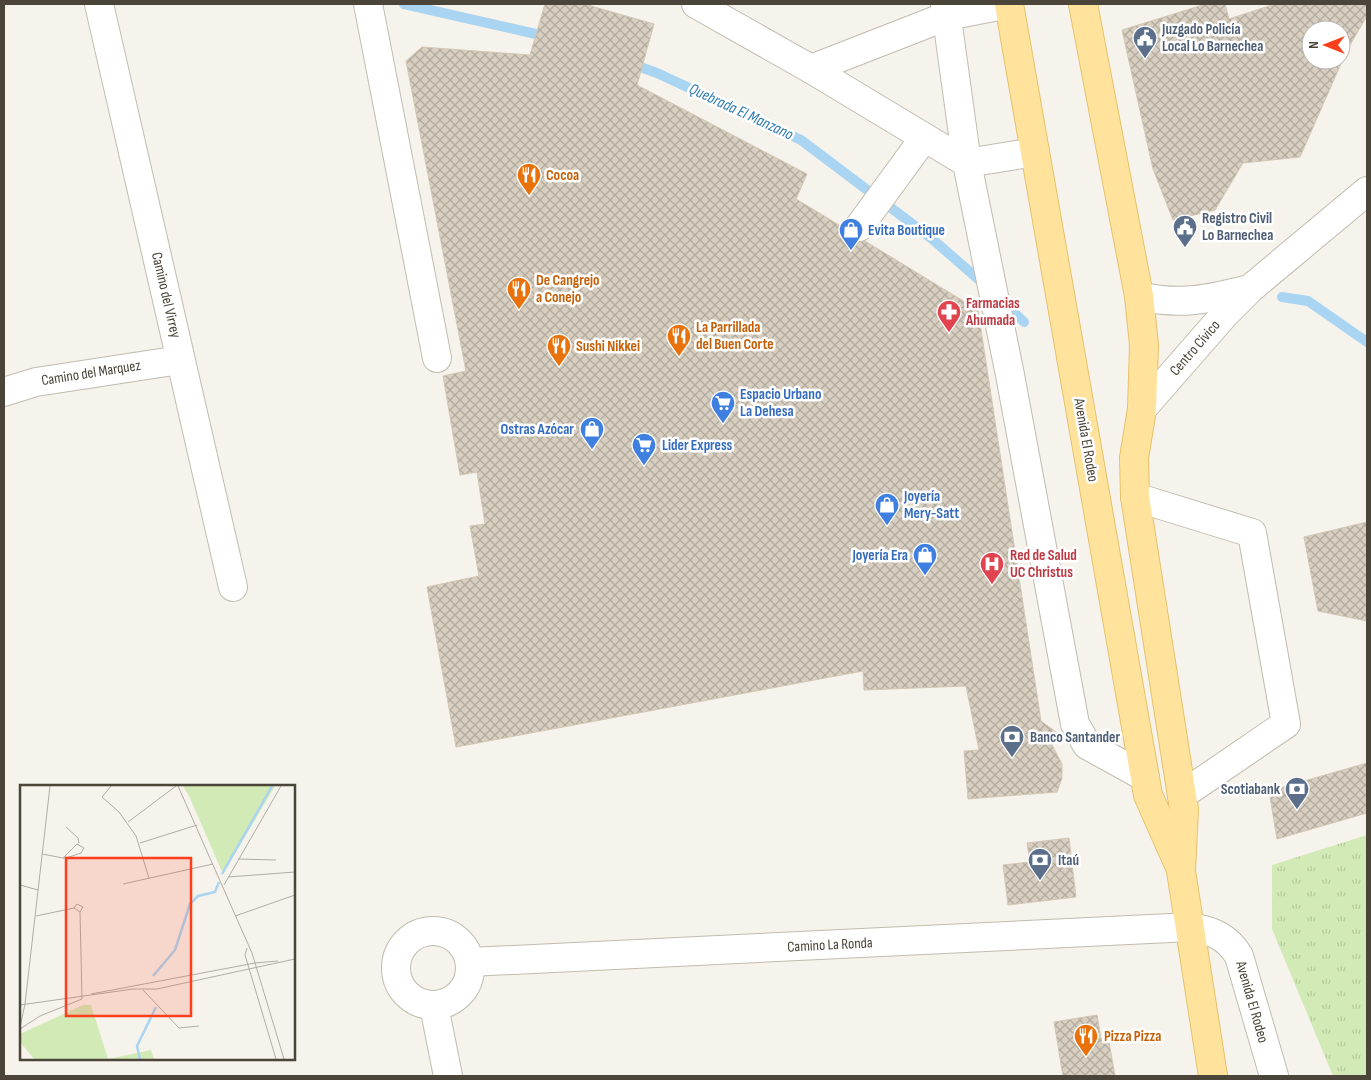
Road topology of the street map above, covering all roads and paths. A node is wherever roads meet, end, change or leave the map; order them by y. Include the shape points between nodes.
1 (99, 4) edge
2 (368, 4) edge
3 (696, 4) edge
4 (1009, 4) edge
5 (1083, 4) edge
6 (946, 10) edge
7 (811, 69) junction
8 (924, 138) junction
9 (1035, 152) junction
10 (967, 163) junction
11 (1367, 192) edge
12 (872, 208) dead end
13 (1251, 288) junction
14 (1140, 296) junction
15 (437, 358) dead end
16 (180, 360) junction
17 (4, 392) edge
18 (1142, 409) junction
19 (1135, 497) junction
20 (232, 587) dead end
21 (1145, 777) junction
22 (1182, 795) junction
23 (1181, 871) junction
24 (1191, 927) junction
25 (470, 962) junction
26 (434, 1006) junction
27 (448, 1076) edge
28 (1213, 1076) edge
29 (1274, 1076) edge

1 - 16 street, Camino del Virrey
2 - 15 street
3 - 7 street
4 - 6 street
4 - 9 main road, Avenida El Rodeo
5 - 14 main road, Avenida El Rodeo
6 - 7 street
6 - 10 street
7 - 8 street
8 - 10 street
8 - 12 street
9 - 10 street
9 - 21 main road, Avenida El Rodeo
10 - 21 street via 1075,724 1087,745
11 - 13 street, Centro Cívico
13 - 14 street, Centro Cívico via 1200,301 1161,301
13 - 18 street, Centro Cívico
14 - 18 main road, Avenida El Rodeo via 1144,345
16 - 17 street, Camino del Marquez via 36,382
16 - 20 street, Camino del Virrey
18 - 19 main road, Avenida El Rodeo via 1134,458
19 - 22 main road, Avenida El Rodeo
19 - 22 street via 1252,533 1286,724
21 - 23 main road, Avenida El Rodeo via 1148,795
22 - 23 main road, Avenida El Rodeo
23 - 24 main road, Avenida El Rodeo
24 - 25 street, Camino La Ronda
24 - 28 main road, Avenida El Rodeo
24 - 29 street, Avenida El Rodeo via 1223,936 1239,956
25 - 26 street via 467,982 454,999
25 - 26 street via 464,947 454,936 439,931 424,931 410,938 400,950 396,965 398,980 406,994
26 - 27 street

